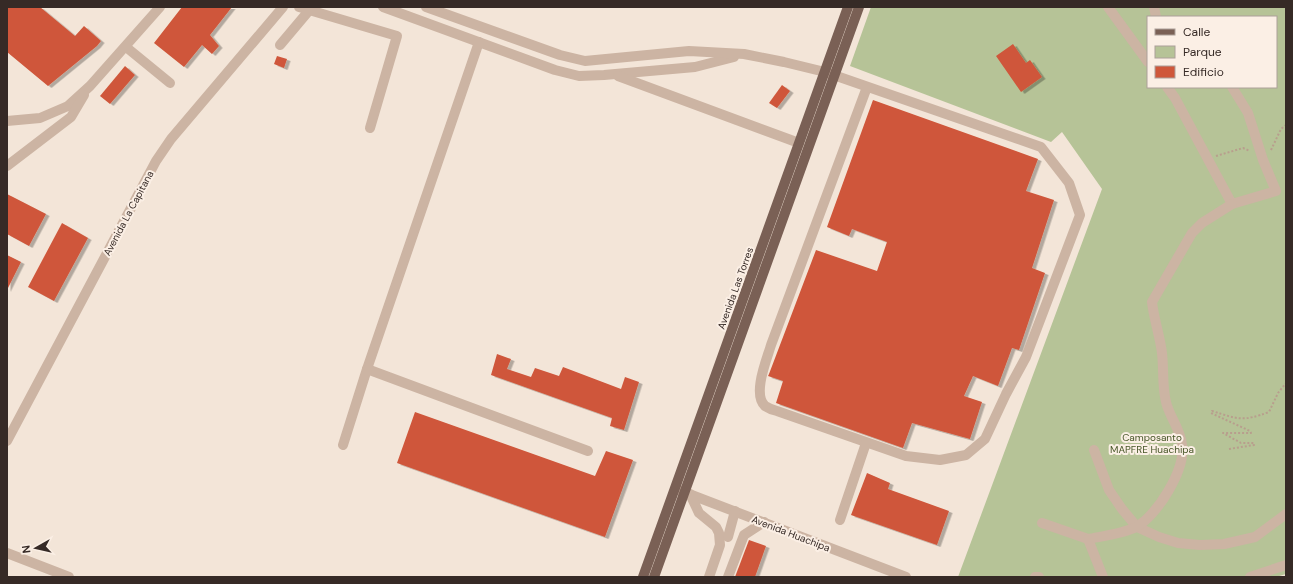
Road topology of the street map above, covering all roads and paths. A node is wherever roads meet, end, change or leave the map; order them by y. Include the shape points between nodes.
1 (160, 7) edge
2 (283, 7) edge
3 (299, 7) edge
4 (383, 7) edge
5 (426, 7) edge
6 (848, 7) edge
7 (859, 7) edge
8 (1108, 7) edge
9 (311, 9) edge
10 (479, 42) junction
11 (280, 46) dead end
12 (126, 47) junction
13 (744, 54) junction
14 (1147, 61) edge
15 (614, 74) junction
16 (830, 74) junction
17 (170, 83) dead end
18 (90, 86) junction
19 (867, 87) junction
20 (1168, 88) edge
21 (1233, 88) edge
22 (7, 121) edge
23 (370, 128) dead end
24 (799, 143) junction
25 (7, 166) edge
26 (1281, 192) edge
27 (1232, 204) junction
28 (367, 369) junction
29 (1286, 383) edge
30 (7, 441) edge
31 (866, 443) junction
32 (343, 445) dead end
33 (1229, 449) dead end
34 (1094, 450) dead end
35 (588, 451) dead end
36 (676, 489) junction
37 (688, 493) junction
38 (735, 511) junction
39 (1286, 514) edge
40 (840, 520) dead end
41 (764, 522) junction
42 (1042, 523) dead end
43 (1136, 527) junction
44 (724, 535) junction
45 (1088, 539) junction
46 (740, 542) junction
47 (7, 553) edge
48 (1286, 565) edge
49 (69, 577) edge
50 (643, 577) edge
51 (654, 577) edge
52 (709, 577) edge
53 (728, 577) edge
54 (906, 577) edge
55 (1035, 577) edge
56 (1039, 577) edge
57 (1103, 577) edge
58 (1250, 577) edge

1 - 12 street
2 - 30 street, Avenida La Capitana via 171,139 156,161
3 - 9 street
4 - 10 street
5 - 13 street via 560,55 585,61 689,51
6 - 16 main road, Avenida Las Torres
7 - 16 main road, Avenida Las Torres
8 - 14 street
9 - 11 street
9 - 23 street via 397,36
10 - 15 street via 555,70 579,76
10 - 28 street
12 - 17 street
12 - 18 street
13 - 15 street via 695,67
13 - 16 street
15 - 24 street
16 - 19 street
16 - 24 main road, Avenida Las Torres
16 - 37 main road, Avenida Las Torres
18 - 22 street via 68,106 40,118
18 - 25 street via 71,117
19 - 31 street via 771,345 760,382 760,396 765,406
19 - 31 street via 1041,147 1069,183 1080,215 1026,358 985,439 966,455 940,460 906,456
20 - 27 street via 1191,126
21 - 26 street via 1248,113 1263,160
24 - 36 main road, Avenida Las Torres
26 - 27 street
27 - 43 street via 1202,223 1192,233 1152,302 1161,342 1166,403 1183,445 1179,469 1171,487 1156,508
28 - 32 street
28 - 35 street
29 - 33 path via 1269,412 1255,417 1235,419 1212,411 1211,413 1251,433 1223,433 1241,443 1254,443
31 - 40 street
34 - 43 street via 1110,490
36 - 37 street, Avenida Huachipa
36 - 50 main road, Avenida Las Torres
37 - 38 street, Avenida Huachipa
37 - 44 street via 699,513
37 - 51 main road, Avenida Las Torres
38 - 41 street, Avenida Huachipa
38 - 44 street
39 - 43 street via 1255,537 1224,544 1178,543
41 - 46 street via 750,530
41 - 54 street, Avenida Huachipa
42 - 45 street
43 - 45 street
44 - 46 street
44 - 52 street
45 - 57 street
46 - 53 street
47 - 49 street
48 - 58 street
55 - 56 street

